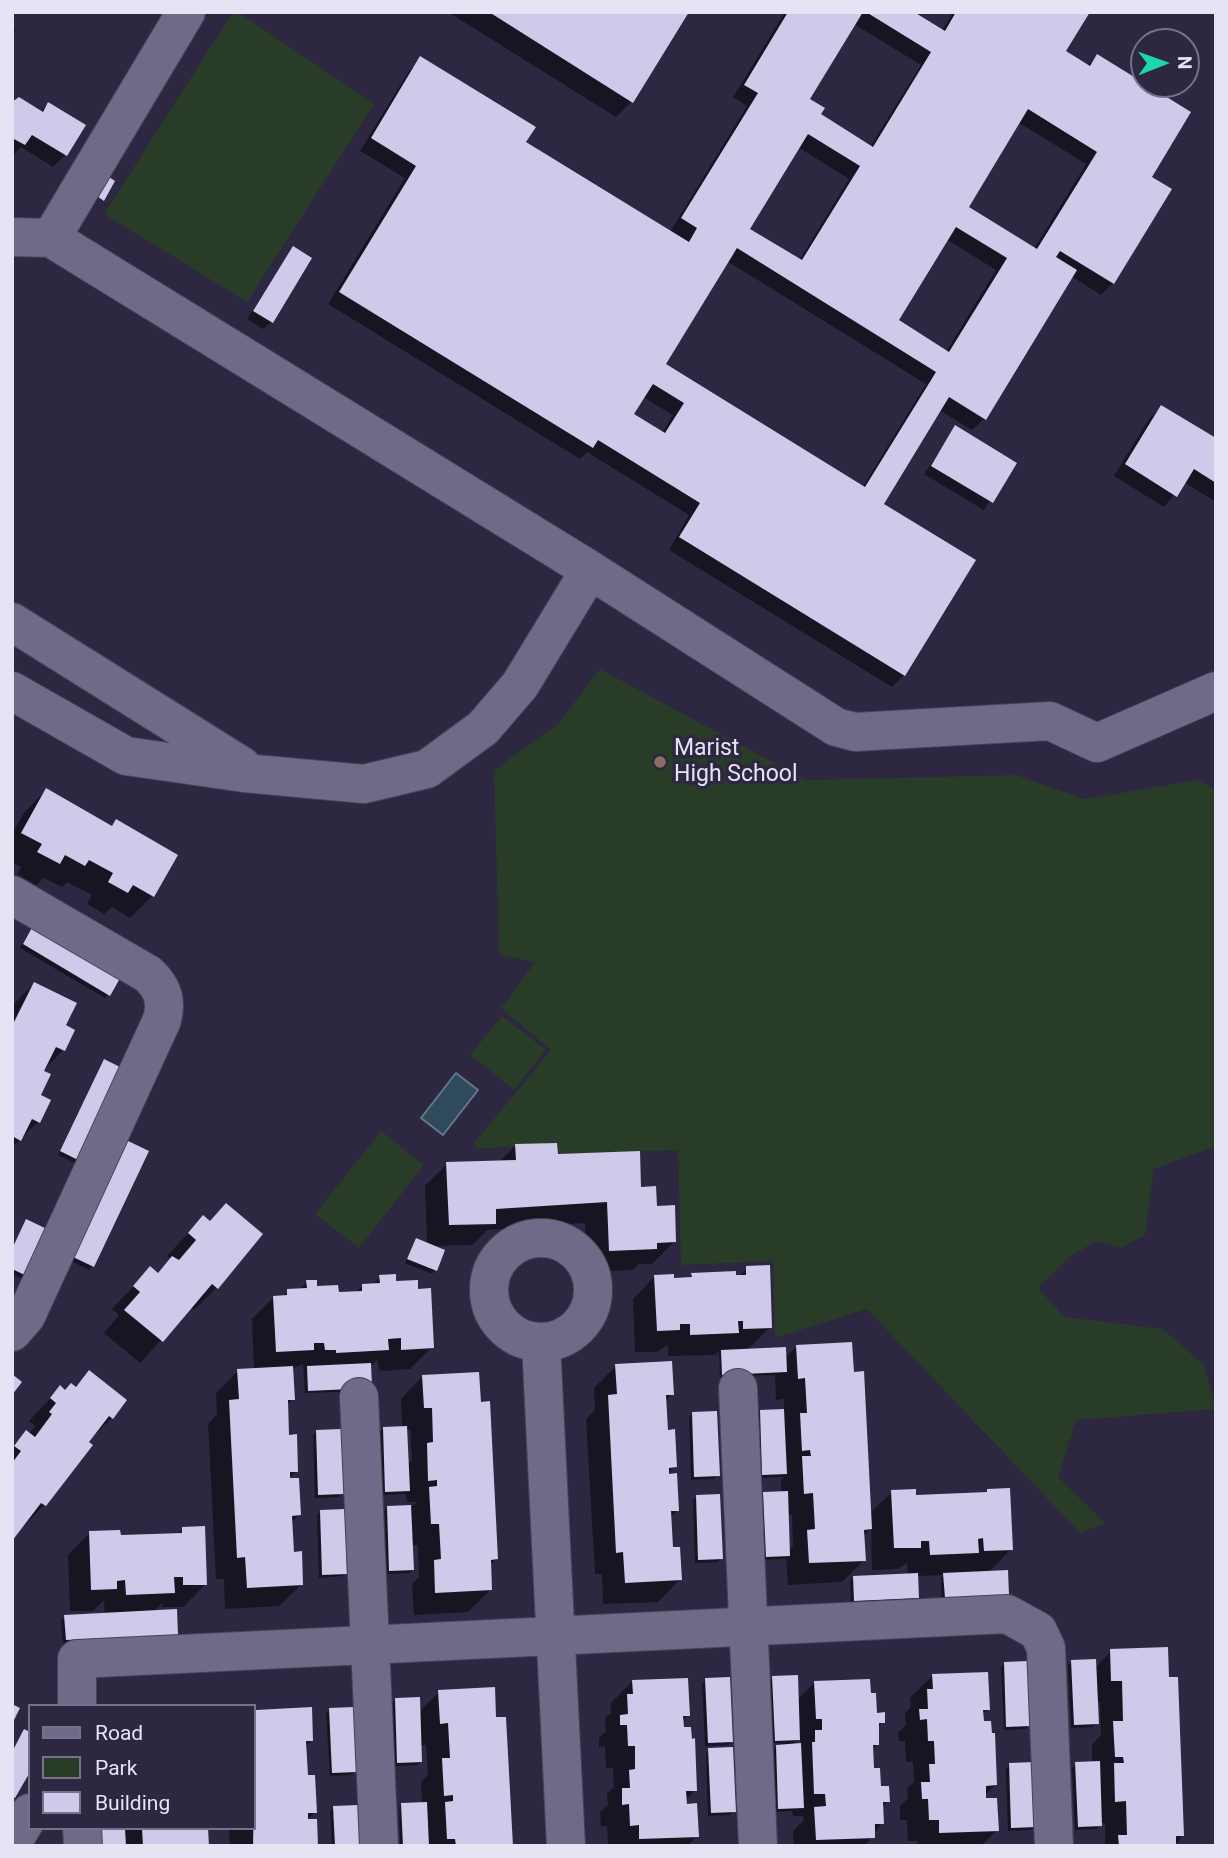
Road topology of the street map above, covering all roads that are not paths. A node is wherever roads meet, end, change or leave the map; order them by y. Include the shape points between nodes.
1 (186, 12) edge
2 (12, 237) edge
3 (51, 237) junction
4 (590, 570) junction
5 (12, 622) edge
6 (12, 691) edge
7 (1216, 691) edge
8 (254, 774) junction
9 (12, 895) edge
10 (12, 1332) edge
11 (541, 1342) dead end
12 (738, 1388) dead end
13 (359, 1397) dead end
14 (747, 1625) junction
15 (555, 1634) junction
16 (370, 1645) junction
17 (77, 1704) edge
18 (28, 1816) edge
19 (12, 1843) edge
20 (379, 1846) edge
21 (566, 1846) edge
22 (758, 1846) edge
23 (1054, 1846) edge

1 - 3 street
2 - 3 street
3 - 4 street
4 - 7 street via 836,727 856,732 1050,720 1097,743
4 - 8 street via 520,685 483,728 427,769 364,784
5 - 8 street
6 - 8 street via 126,756
9 - 10 street via 148,974 158,984 165,1008 32,1304
11 - 15 street
12 - 14 street
13 - 16 street
14 - 15 street
14 - 22 street
14 - 23 street via 999,1613 1029,1623 1046,1648
15 - 16 street
15 - 21 street
16 - 17 street via 77,1659
16 - 20 street
18 - 19 street

